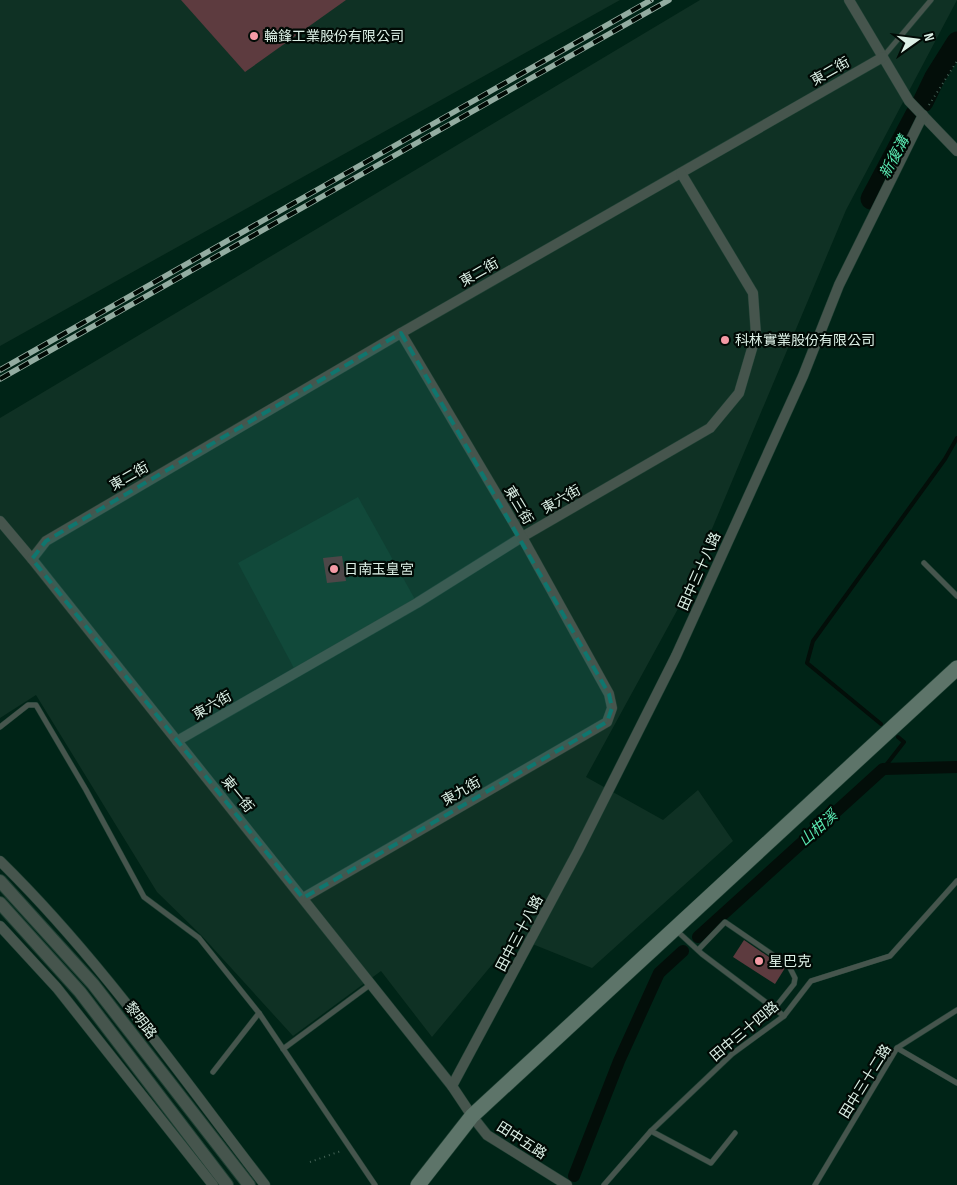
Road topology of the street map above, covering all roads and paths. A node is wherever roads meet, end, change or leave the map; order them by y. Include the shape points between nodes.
1 (849, 0) edge
2 (931, 0) edge
3 (883, 57) junction
4 (957, 61) edge
5 (923, 115) junction
6 (957, 151) edge
7 (681, 172) junction
8 (401, 333) junction
9 (0, 520) edge
10 (522, 537) junction
11 (32, 559) junction
12 (924, 563) dead end
13 (957, 596) edge
14 (957, 668) edge
15 (609, 694) joint
16 (0, 727) edge
17 (177, 740) junction
18 (0, 861) edge
19 (957, 880) edge
20 (0, 882) edge
21 (303, 898) junction
22 (0, 903) edge
23 (0, 926) edge
24 (675, 928) junction
25 (698, 950) junction
26 (371, 984) junction
27 (774, 1009) junction
28 (957, 1010) edge
29 (259, 1013) junction
30 (784, 1016) junction
31 (897, 1048) junction
32 (283, 1049) junction
33 (213, 1072) dead end
34 (164, 1074) junction
35 (127, 1075) junction
36 (957, 1083) edge
37 (452, 1086) junction
38 (191, 1089) junction
39 (170, 1110) junction
40 (472, 1116) junction
41 (651, 1131) junction
42 (735, 1132) dead end
43 (350, 1148) junction
44 (310, 1162) dead end
45 (213, 1185) edge
46 (227, 1185) edge
47 (249, 1185) edge
48 (264, 1185) edge
49 (375, 1185) edge
50 (418, 1185) edge
51 (567, 1185) edge
52 (604, 1185) edge
53 (815, 1185) edge

1 - 3 street
2 - 3 lane, 東二街
3 - 5 street via 909,102
3 - 7 street, 東二街
4 - 5 path
5 - 6 street
5 - 37 street, 田中三十八路 via 839,285 803,376 676,656 578,851
7 - 8 street, 東二街
7 - 10 street, 東六街 via 753,293 756,335 740,393 710,428
8 - 10 street, 東三街
8 - 11 street, 東二街 via 46,541
9 - 11 street, 東一街
10 - 15 street, 東三街
10 - 17 street, 東六街 via 417,603
11 - 17 street, 東一街
12 - 13 lane
14 - 24 main road
15 - 21 street, 東九街 via 612,708 607,722
16 - 29 lane via 28,705 36,705 144,897 199,938
17 - 21 street, 東一街
18 - 38 street via 90,958
19 - 30 lane, 田中三十四路 via 890,956 811,981
20 - 34 street, 黎明路 via 93,984
21 - 26 street, 東一街
22 - 39 street via 80,992
23 - 35 street via 57,988
24 - 25 lane
24 - 40 main road
25 - 27 lane
25 - 27 lane via 725,922 789,966 795,978 794,984
26 - 32 lane
26 - 37 street, 東一街
27 - 30 lane
28 - 31 lane, 田中三十二路
29 - 32 lane
29 - 33 lane
30 - 41 lane, 田中三十四路 via 732,1054
31 - 36 lane
31 - 53 lane, 田中三十二路
32 - 43 lane
34 - 38 street
34 - 47 street, 黎明路
35 - 39 street
35 - 45 street
37 - 40 street, 田中五路
38 - 48 street
39 - 46 street
40 - 50 main road
40 - 51 street, 田中五路 via 487,1134
41 - 42 lane via 711,1163
41 - 52 lane, 田中三十四路
43 - 44 path
43 - 49 lane

